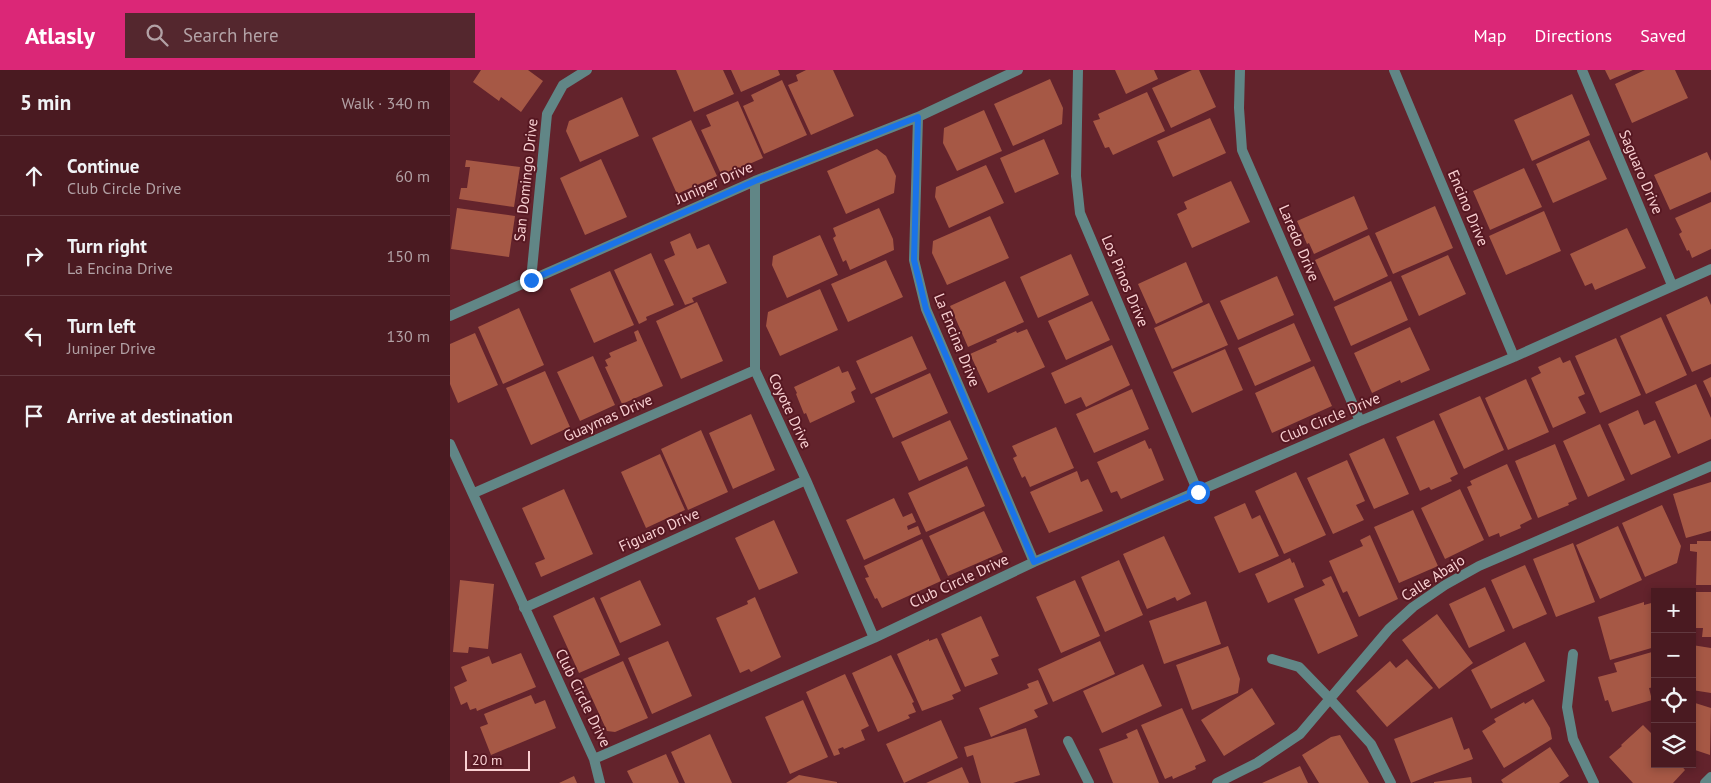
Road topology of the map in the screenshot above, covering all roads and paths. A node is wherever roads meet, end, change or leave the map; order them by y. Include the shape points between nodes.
1 (587, 70) edge
2 (1018, 70) edge
3 (1078, 70) edge
4 (1240, 70) edge
5 (1394, 70) edge
6 (1582, 70) edge
7 (918, 117) junction
8 (755, 181) junction
9 (1711, 269) edge
10 (531, 280) junction
11 (1672, 285) junction
12 (450, 316) edge
13 (1514, 357) junction
14 (755, 370) junction
15 (1360, 421) junction
16 (450, 444) edge
17 (1711, 466) edge
18 (806, 480) junction
19 (1198, 492) junction
20 (474, 494) junction
21 (1034, 562) junction
22 (524, 608) junction
23 (874, 638) junction
24 (1573, 654) dead end
25 (1272, 659) dead end
26 (1330, 699) junction
27 (1068, 741) dead end
28 (594, 759) junction
29 (1711, 777) edge
30 (600, 783) edge
31 (1089, 783) edge
32 (1217, 783) edge
33 (1391, 783) edge
34 (1594, 783) edge
35 (1706, 783) edge

1 - 10 street, San Domingo Drive via 563,85 547,114
2 - 7 street, Juniper Drive
3 - 19 street, Los Pinos Drive via 1076,176 1080,213
4 - 15 street, Laredo Drive via 1242,150
5 - 13 street, Encino Drive
6 - 11 street, Saguaro Drive
7 - 8 street, Juniper Drive
7 - 21 street, La Encina Drive via 914,260 926,309
8 - 10 street, Juniper Drive
8 - 14 street, Coyote Drive
9 - 11 street, Club Circle Drive
10 - 12 street, Juniper Drive
11 - 13 street, Club Circle Drive
13 - 15 street, Club Circle Drive
14 - 18 street, Coyote Drive
14 - 20 street, Guaymas Drive
15 - 19 street, Club Circle Drive
16 - 20 street, Club Circle Drive
17 - 26 street, Calle Abajo via 1479,566 1445,585 1413,607 1389,630
18 - 22 street, Figuaro Drive
18 - 23 street, Coyote Drive
19 - 21 street, Club Circle Drive
20 - 22 street, Club Circle Drive
21 - 23 street, Club Circle Drive
22 - 28 street, Club Circle Drive
23 - 28 street, Club Circle Drive
24 - 34 street via 1568,715 1573,739
25 - 26 street via 1299,668
26 - 32 street, Calle Abajo via 1300,734 1257,763
26 - 33 street via 1371,744
27 - 31 street
28 - 30 street
29 - 35 street

